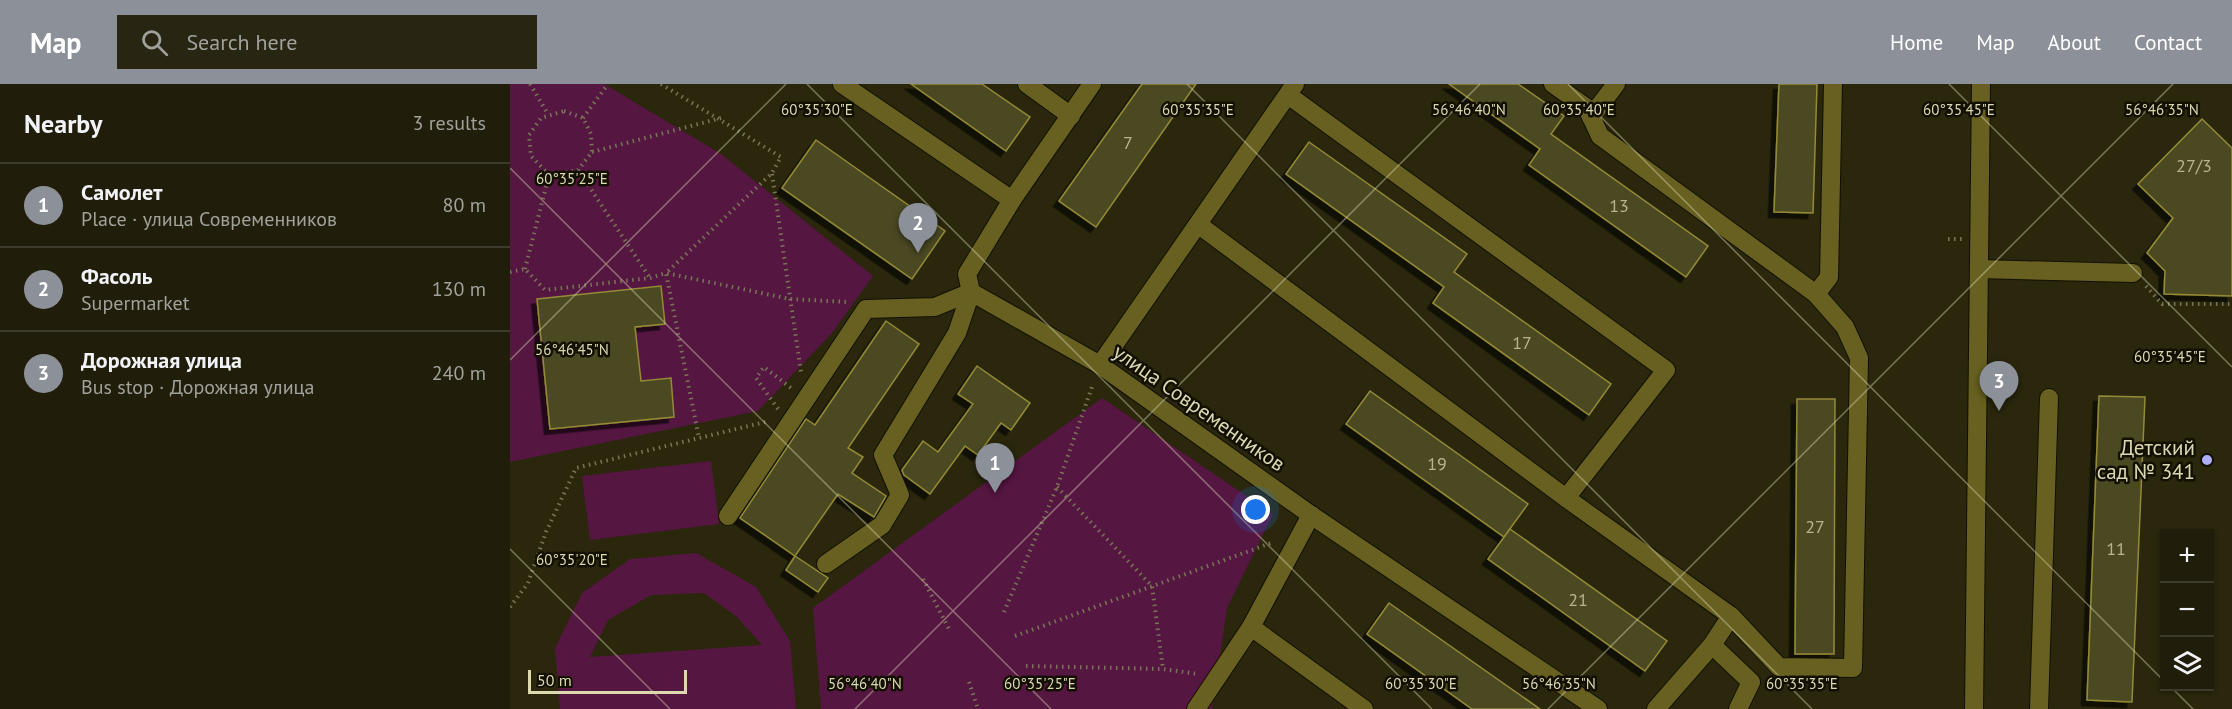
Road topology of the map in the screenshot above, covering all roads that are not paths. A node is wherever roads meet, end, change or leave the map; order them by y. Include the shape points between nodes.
1 (842, 84) edge
2 (1027, 84) edge
3 (1092, 84) edge
4 (1554, 84) edge
5 (1616, 84) edge
6 (1833, 84) edge
7 (1981, 84) edge
8 (1292, 89) edge
9 (1071, 116) junction
10 (1591, 117) junction
11 (1011, 200) junction
12 (1199, 225) junction
13 (1979, 268) junction
14 (2133, 273) dead end
15 (971, 292) junction
16 (1816, 294) junction
17 (1100, 365) junction
18 (2049, 398) dead end
19 (1566, 498) junction
20 (1311, 515) junction
21 (728, 516) dead end
22 (826, 564) dead end
23 (1731, 616) junction
24 (1251, 627) junction
25 (1712, 645) junction
26 (1196, 709) edge
27 (1364, 709) edge
28 (1598, 709) edge
29 (1656, 709) edge
30 (1738, 709) edge
31 (1974, 709) edge
32 (2039, 709) edge

1 - 11 street
2 - 9 street
3 - 9 street
4 - 10 street via 1587,108
5 - 10 street
6 - 16 street via 1829,277
7 - 13 street
8 - 12 street
8 - 19 street via 1666,370
9 - 11 street
10 - 16 street via 1600,136
11 - 15 street via 967,274
12 - 17 street
12 - 19 street
13 - 14 street
13 - 31 street
15 - 17 street, улица Современников
15 - 21 street via 935,307 866,309 795,410
15 - 22 street via 957,333 883,455 900,495 882,525
16 - 23 street via 1845,327 1859,358 1853,668 1779,667
17 - 20 street, улица Современников
18 - 32 street
19 - 23 street
20 - 24 street
20 - 28 street, улица Современников
23 - 25 street
24 - 26 street
24 - 27 street
25 - 29 street
25 - 30 street via 1751,682

